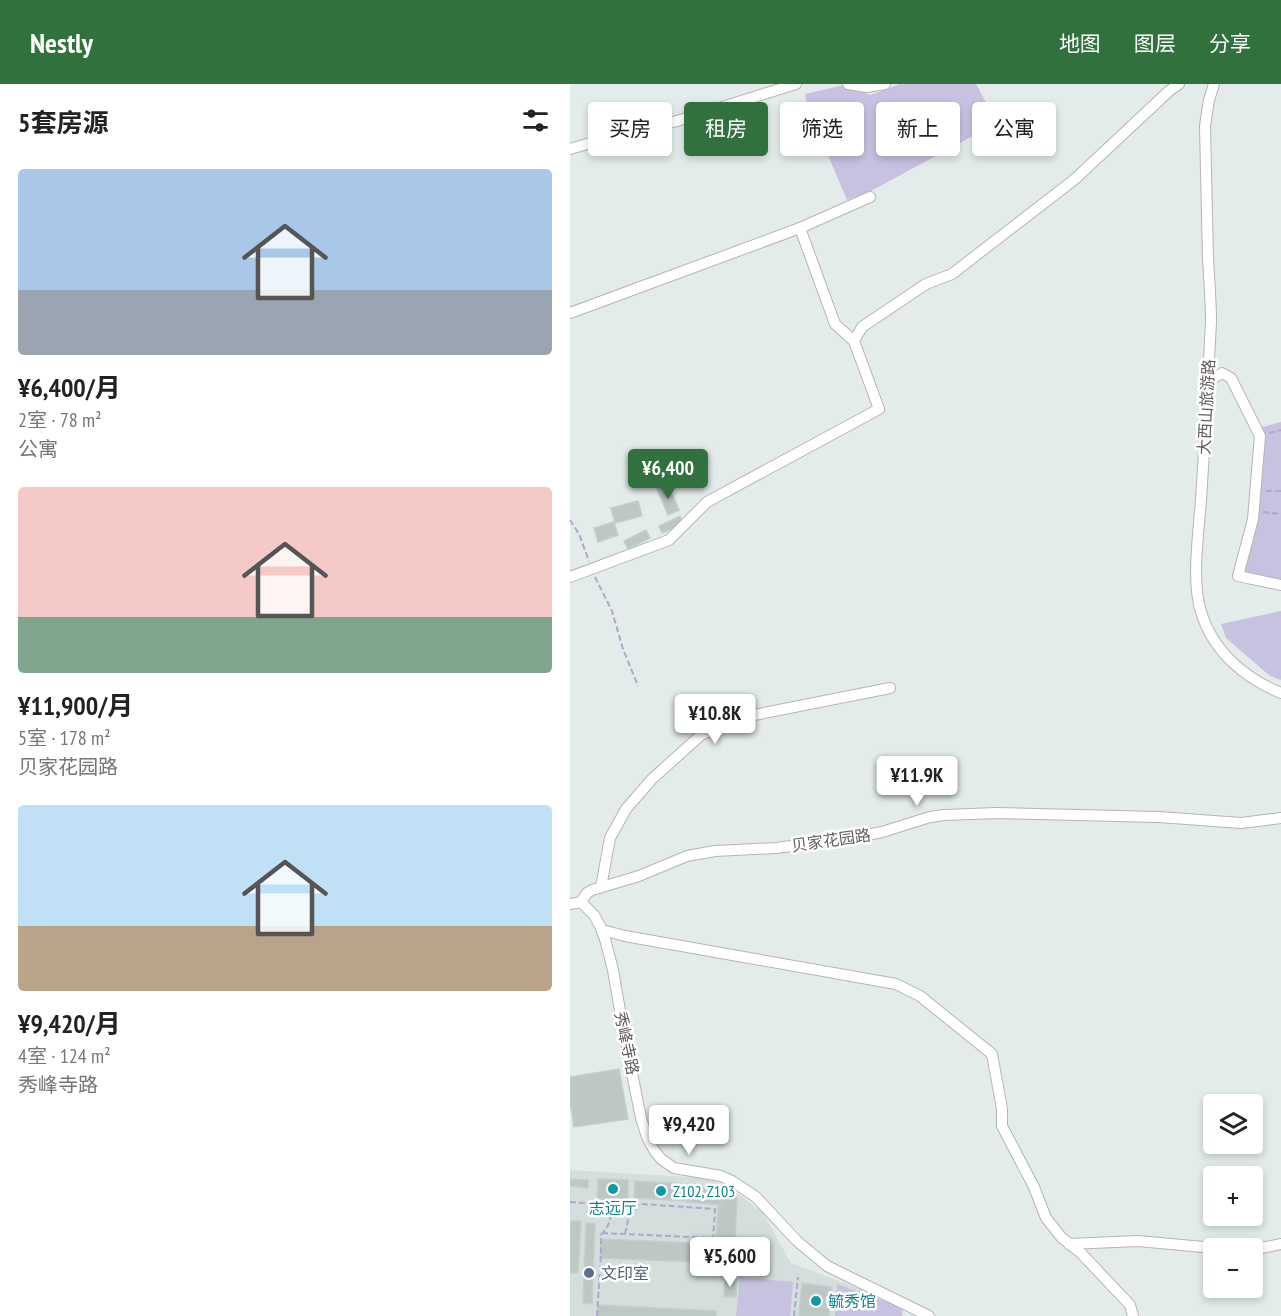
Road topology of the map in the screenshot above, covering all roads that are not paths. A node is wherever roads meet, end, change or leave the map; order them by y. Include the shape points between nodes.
1 (796, 84) edge
2 (848, 84) edge
3 (885, 84) edge
4 (1179, 84) edge
5 (1214, 84) edge
6 (570, 149) edge
7 (870, 197) dead end
8 (800, 228) junction
9 (570, 313) edge
10 (854, 341) junction
11 (1208, 381) junction
12 (570, 577) edge
13 (1281, 585) edge
14 (890, 688) dead end
15 (1281, 693) edge
16 (1281, 818) edge
17 (601, 887) junction
18 (575, 903) edge
19 (602, 930) junction
20 (1069, 1244) junction
21 (1281, 1244) edge
22 (1203, 1247) edge
23 (1263, 1248) edge
24 (929, 1316) edge
25 (1133, 1316) edge

1 - 6 street
2 - 3 street
4 - 10 street via 1075,179 952,274 926,284 862,327
5 - 11 street, 大西山旅游路 via 1205,126 1211,319
7 - 8 street
8 - 9 street
8 - 10 street via 835,324
10 - 12 street via 879,409 707,502 669,540
11 - 13 street via 1222,373 1231,378 1260,436 1253,519 1238,576
11 - 15 street, 大西山旅游路 via 1197,550 1198,602 1213,639 1232,663
14 - 17 street via 744,717 701,735 652,779 626,809 610,838
16 - 17 street, 贝家花园路 via 1241,823 1158,817 944,815 847,839 701,853
17 - 18 street, 贝家花园路
18 - 19 street, 秀峰寺路 via 594,915
19 - 20 street via 896,984 920,996 992,1054 1002,1126 1046,1218
19 - 24 street, 秀峰寺路 via 642,1118 647,1137 661,1159 674,1168 732,1180 756,1197 827,1266
20 - 22 street via 1138,1241
20 - 25 street via 1130,1305
21 - 23 street

